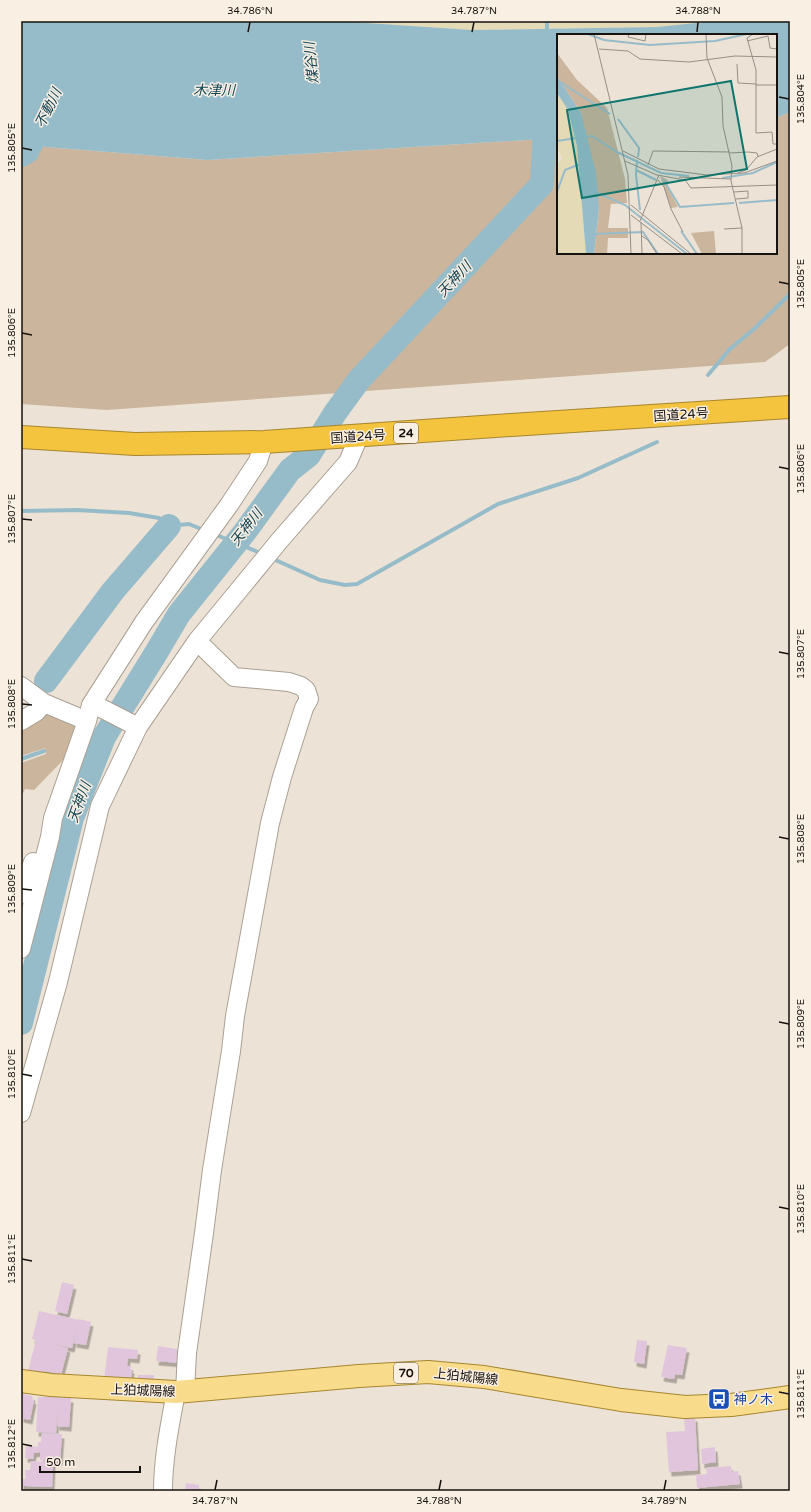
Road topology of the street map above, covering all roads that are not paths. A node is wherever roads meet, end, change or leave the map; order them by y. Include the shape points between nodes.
1 (790, 408) edge
2 (359, 436) junction
3 (21, 438) edge
4 (264, 442) junction
5 (197, 641) junction
6 (21, 686) edge
7 (44, 703) junction
8 (92, 711) junction
9 (21, 721) edge
10 (135, 725) junction
11 (53, 818) junction
12 (21, 894) edge
13 (21, 949) edge
14 (21, 1113) edge
15 (21, 1381) edge
16 (180, 1392) junction
17 (790, 1397) edge
18 (163, 1491) edge

1 - 2 highway, 国道24号 / 24
2 - 4 highway, 国道24号 / 24
2 - 5 street via 348,462
3 - 4 highway, 国道24号 / 24 via 135,444
4 - 8 street via 258,461 229,506 144,622
5 - 10 street
5 - 16 street via 234,677 289,682 306,690 309,699 282,777 270,823 235,1016 232,1051
6 - 7 street
7 - 8 street
7 - 9 street via 36,712
8 - 10 street
8 - 11 street
10 - 14 street via 100,806 58,982
11 - 12 street via 44,834
11 - 13 street
15 - 16 main road, 上狛城陽線 / 70
16 - 17 main road, 上狛城陽線 / 70 via 428,1372 484,1377 621,1400 685,1407 731,1405
16 - 18 street via 169,1428

